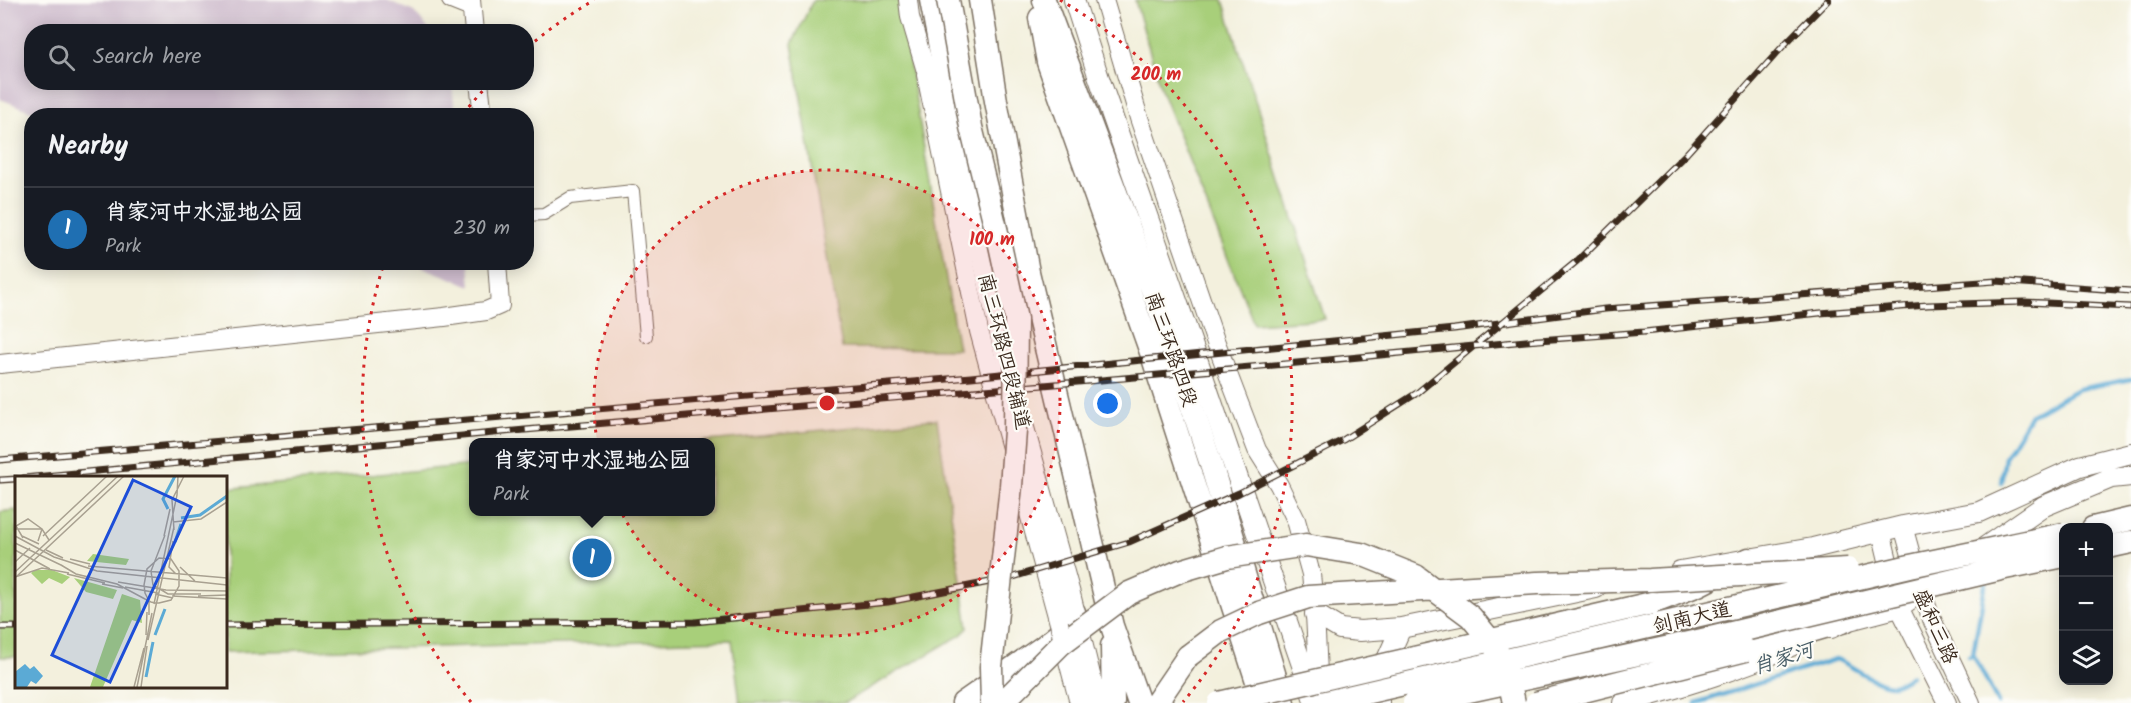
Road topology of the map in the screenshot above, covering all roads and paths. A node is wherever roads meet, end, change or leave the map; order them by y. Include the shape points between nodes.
1 (451, 0) edge
2 (908, 0) edge
3 (931, 0) edge
4 (948, 0) edge
5 (980, 0) edge
6 (1036, 0) edge
7 (1044, 0) edge
8 (1074, 0) edge
9 (1080, 0) edge
10 (1104, 0) edge
11 (471, 4) edge
12 (473, 24) edge
13 (926, 75) junction
14 (1098, 75) junction
15 (480, 90) edge
16 (482, 108) edge
17 (968, 194) junction
18 (534, 215) edge
19 (498, 270) edge
20 (646, 336) dead end
21 (0, 364) edge
22 (2131, 453) edge
23 (2131, 476) edge
24 (2131, 519) edge
25 (2113, 523) edge
26 (1903, 526) junction
27 (1881, 531) junction
28 (2059, 535) edge
29 (2131, 542) edge
30 (2113, 546) edge
31 (2059, 557) edge
32 (1749, 559) junction
33 (1910, 566) junction
34 (1921, 591) junction
35 (1899, 606) junction
36 (1315, 614) junction
37 (1066, 618) junction
38 (1845, 621) junction
39 (1112, 626) junction
40 (1401, 628) junction
41 (963, 703) edge
42 (992, 703) edge
43 (1002, 703) edge
44 (1079, 703) edge
45 (1097, 703) edge
46 (1113, 703) edge
47 (1139, 703) edge
48 (1156, 703) edge
49 (1220, 703) edge
50 (1264, 703) edge
51 (1283, 703) edge
52 (1319, 703) edge
53 (1379, 703) edge
54 (1414, 703) edge
55 (1514, 703) edge
56 (1536, 703) edge
57 (1623, 703) edge
58 (1947, 703) edge
59 (1971, 703) edge

1 - 11 main road
2 - 13 main road, 南三环路四段辅道
3 - 17 highway
4 - 42 highway, bridge via 971,127 1016,319 1015,431 992,667
5 - 39 highway via 1029,272
6 - 50 highway, 南三环路四段 via 1048,62 1152,355
7 - 51 highway, 南三环路四段 via 1161,314
8 - 14 main road
9 - 14 main road
10 - 36 main road via 1139,118 1215,340 1257,450 1296,520 1311,574
11 - 12 main road
13 - 17 main road, 南三环路四段辅道
13 - 37 main road via 979,331
14 - 52 main road
15 - 16 main road
17 - 37 main road, 南三环路四段辅道
18 - 20 street via 544,214 570,198 633,191
19 - 21 main road via 500,305 486,310
22 - 26 main road via 2080,466 1979,512
23 - 34 main road via 2111,478 2044,506
24 - 25 highway
26 - 27 main road
26 - 34 main road
27 - 32 main road
27 - 35 main road, 盛和三路
28 - 33 highway, 剑南大道, bridge
29 - 30 highway
31 - 54 highway, 剑南大道, bridge
32 - 40 main road
32 - 49 highway, bridge via 1652,603
33 - 48 highway, bridge via 1308,597 1221,631 1188,656
33 - 52 highway, 剑南大道, bridge
34 - 35 main road
34 - 59 main road
35 - 38 main road
35 - 58 main road, 盛和三路
36 - 40 main road via 1340,629
36 - 52 main road
37 - 41 highway via 1068,627
37 - 44 main road, bridge via 1063,642
37 - 45 main road, 南三环路四段辅道
38 - 56 highway, bridge
38 - 57 main road via 1767,658
39 - 46 highway
39 - 47 highway
40 - 53 main road via 1379,677
43 - 55 highway, bridge via 1061,644 1129,593 1180,571 1227,557 1306,545 1361,554 1416,576 1471,616 1494,645 1508,674

